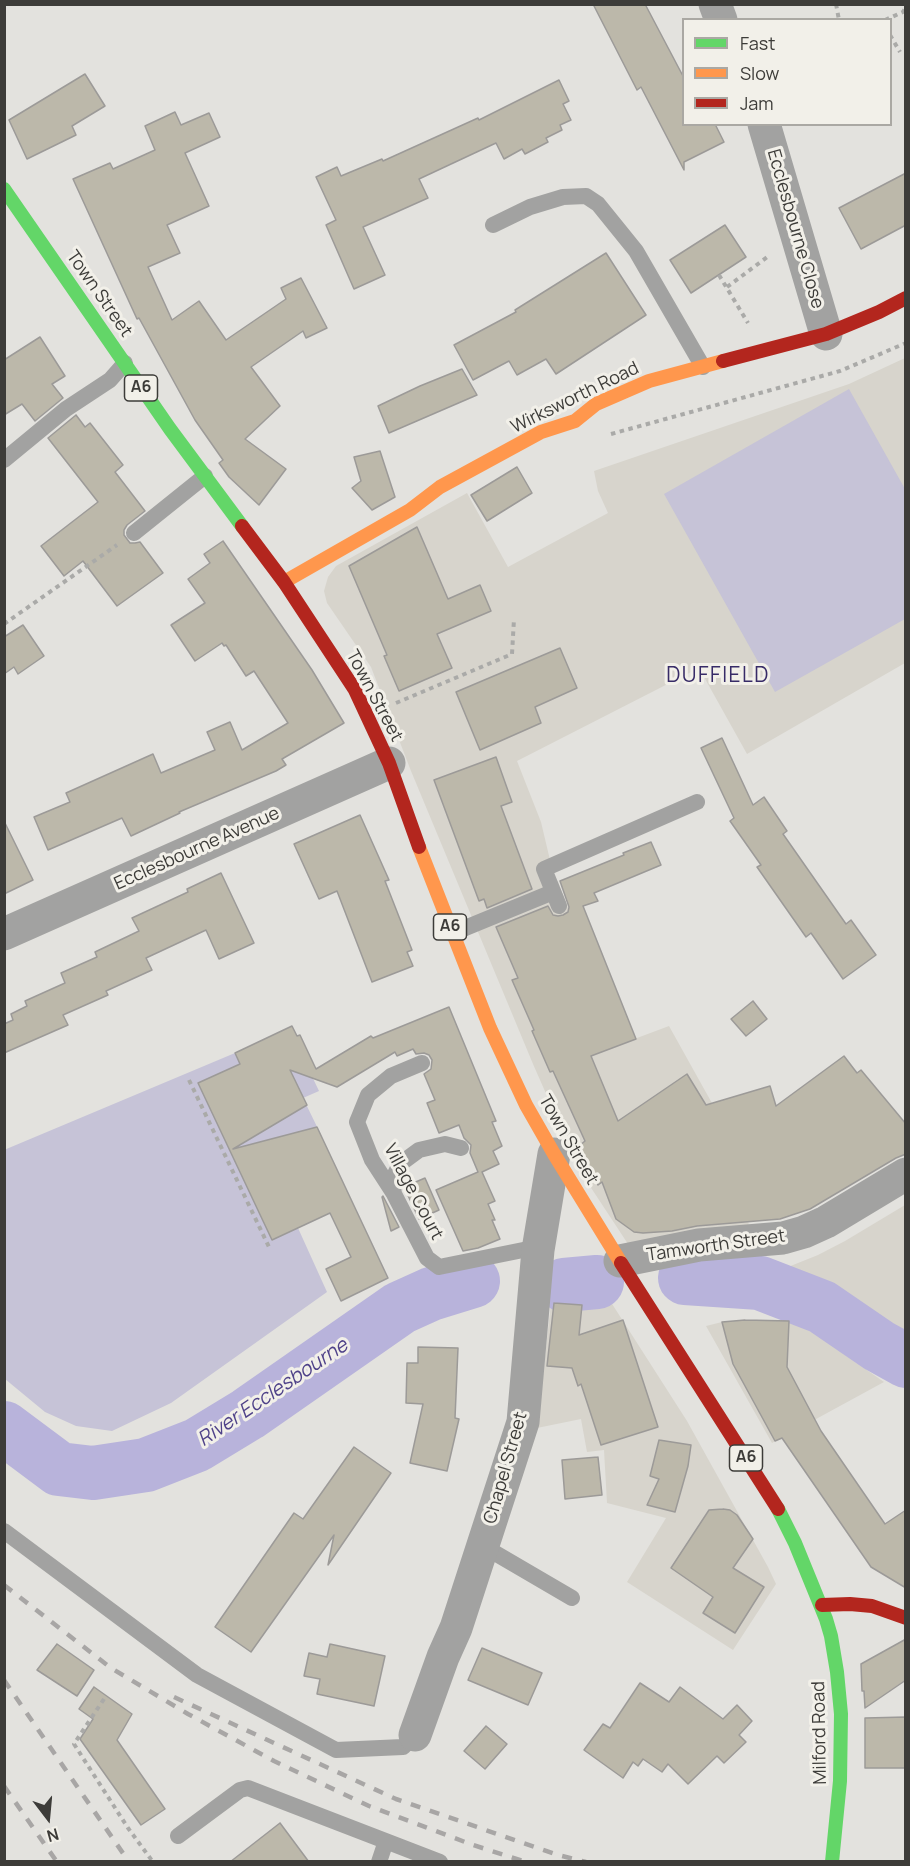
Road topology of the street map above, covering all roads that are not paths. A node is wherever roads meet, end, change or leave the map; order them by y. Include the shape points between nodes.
1 (765, 126) edge
2 (4, 189) edge
3 (493, 225) dead end
4 (906, 298) edge
5 (826, 334) junction
6 (125, 363) junction
7 (704, 367) junction
8 (4, 460) edge
9 (205, 476) junction
10 (134, 533) road end
11 (284, 582) junction
12 (389, 763) junction
13 (697, 802) dead end
14 (453, 933) junction
15 (4, 934) edge
16 (422, 1063) dead end
17 (460, 1148) dead end
18 (554, 1154) junction
19 (906, 1174) edge
20 (394, 1194) junction
21 (538, 1248) junction
22 (622, 1265) junction
23 (4, 1531) edge
24 (483, 1546) junction
25 (572, 1598) dead end
26 (822, 1605) junction
27 (906, 1618) edge
28 (415, 1735) joint
29 (178, 1836) dead end
30 (386, 1841) junction
31 (833, 1861) edge
32 (379, 1862) edge
33 (440, 1862) edge

1 - 5 street, Ecclesbourne Close
2 - 6 main road, Town Street / A6
3 - 7 lane via 530,207 563,198 586,196 598,204 636,251
4 - 5 main road, Wirksworth Road
5 - 7 main road, Wirksworth Road
6 - 8 lane via 110,380 66,409
6 - 9 main road, Town Street / A6
7 - 11 main road, Wirksworth Road via 649,381 596,404 575,421 541,432 440,487 410,510
9 - 10 lane
9 - 11 main road, Town Street / A6
11 - 12 main road, Town Street / A6 via 355,690
12 - 14 main road, Town Street / A6
12 - 15 street, Ecclesbourne Avenue
13 - 14 lane via 544,869 556,899
14 - 18 main road, Town Street / A6 via 490,1028
16 - 20 lane, Village Court via 391,1076 368,1095 357,1122 372,1160
17 - 20 lane via 445,1144 419,1150 400,1164 392,1180
18 - 21 street, Chapel Street
18 - 22 main road, Town Street / A6
19 - 22 street, Tamworth Street via 804,1232 773,1239 699,1245
20 - 21 lane, Village Court via 427,1258 439,1267
21 - 24 street, Chapel Street via 523,1422
22 - 26 main road, A6 via 778,1510
23 - 28 lane via 197,1674 336,1750 403,1747
24 - 25 lane
24 - 28 street, Chapel Street
26 - 27 main road via 872,1606
26 - 31 main road, Milford Road / A6 via 831,1636 841,1714
29 - 30 lane via 248,1788
30 - 32 lane
30 - 33 lane

